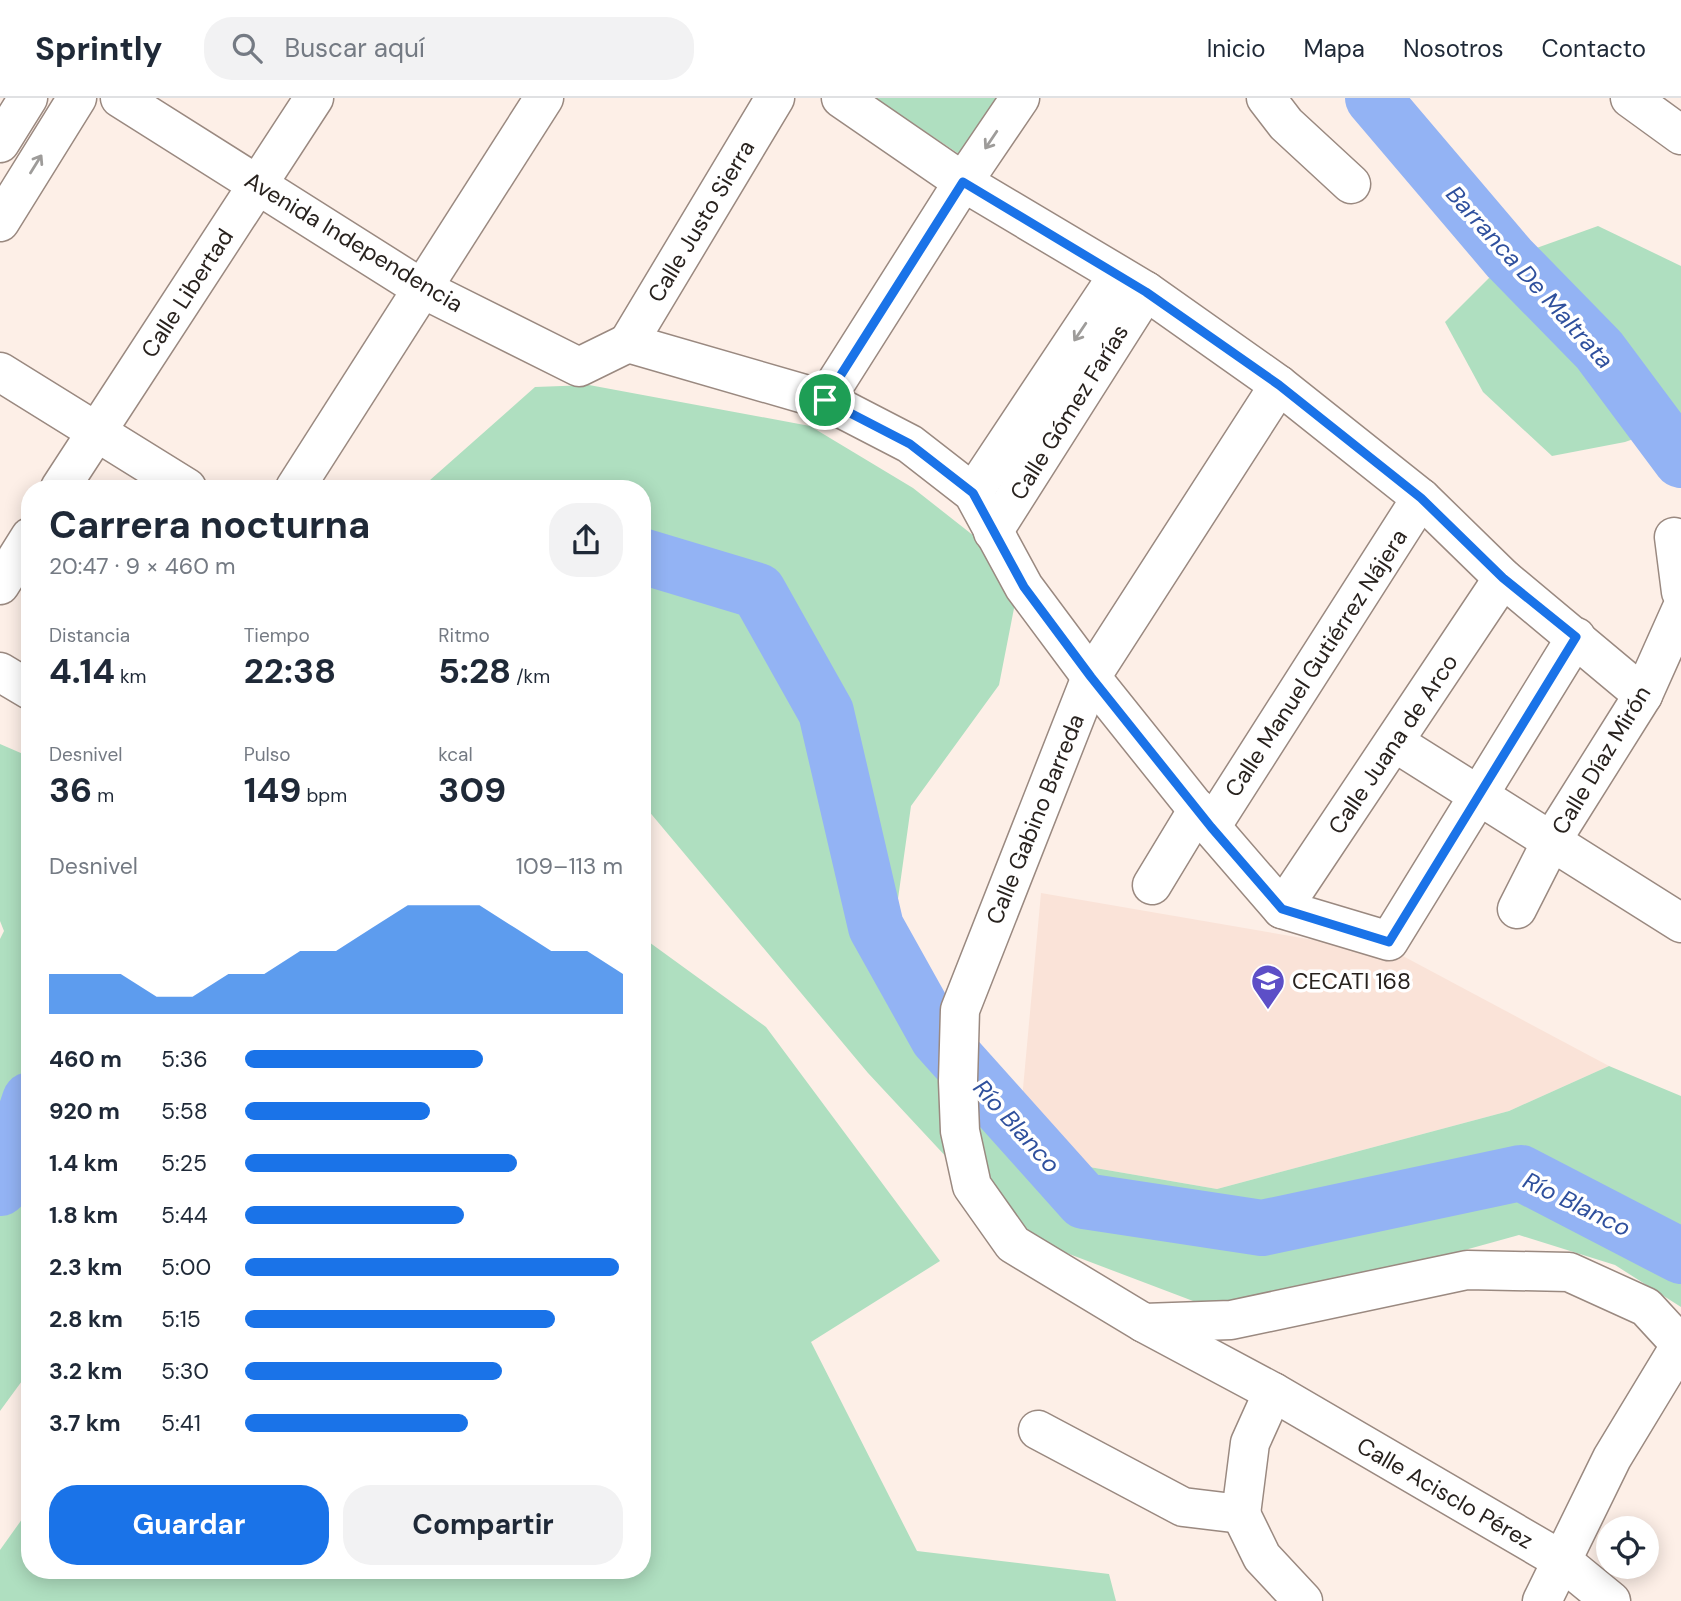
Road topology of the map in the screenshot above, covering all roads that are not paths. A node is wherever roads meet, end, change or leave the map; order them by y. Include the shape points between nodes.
1 (28, 98) edge
2 (77, 98) edge
3 (120, 98) edge
4 (314, 98) edge
5 (544, 98) edge
6 (775, 98) edge
7 (841, 98) edge
8 (1020, 98) edge
9 (1266, 98) edge
10 (1630, 98) edge
11 (1681, 135) edge
12 (0, 142) edge
13 (963, 182) junction
14 (1351, 184) dead end
15 (258, 185) junction
16 (0, 222) edge
17 (1132, 284) junction
18 (421, 288) junction
19 (628, 343) junction
20 (0, 372) edge
21 (1279, 385) junction
22 (825, 400) junction
23 (96, 430) junction
24 (65, 480) edge
25 (174, 480) edge
26 (300, 480) edge
27 (973, 493) junction
28 (1421, 498) junction
29 (993, 532) junction
30 (1674, 537) dead end
31 (21, 551) edge
32 (1503, 578) junction
33 (0, 585) edge
34 (1681, 592) edge
35 (1681, 610) edge
36 (1576, 637) junction
37 (0, 672) edge
38 (1091, 677) junction
39 (21, 685) edge
40 (1643, 695) junction
41 (1394, 742) junction
42 (1480, 795) junction
43 (1204, 818) junction
44 (1552, 840) junction
45 (1152, 885) dead end
46 (1282, 909) junction
47 (1517, 909) dead end
48 (1681, 923) edge
49 (1144, 1323) junction
50 (1681, 1345) edge
51 (1273, 1392) junction
52 (1038, 1430) dead end
53 (1241, 1514) junction
54 (1561, 1560) junction
55 (1303, 1601) edge
56 (1542, 1601) edge
57 (1611, 1601) edge

1 - 12 street
16 -> 2 street
3 - 15 street, Avenida Independencia
4 - 15 street, Calle Libertad
5 - 18 street
6 - 19 street, Calle Justo Sierra
7 - 13 street
8 -> 13 street
9 - 14 street via 1286,124
10 - 11 street
13 - 17 street
13 - 22 street
15 - 18 street, Avenida Independencia
15 - 23 street, Calle Libertad
17 - 21 street
17 -> 27 street, Calle Gómez Farías
17 - 29 street, Calle Gómez Farías
18 - 19 street, Avenida Independencia via 579,367
18 - 26 street
19 - 22 street
20 - 23 street
21 - 28 street
21 - 38 street, Calle Gabino Barreda
22 - 27 street via 910,444
23 - 24 street, Calle Libertad
23 - 25 street
27 - 29 street
28 - 32 street
28 - 43 street, Calle Manuel Gutiérrez Nájera
29 - 38 street via 1024,587
30 - 34 street
31 - 33 street
32 - 36 street
32 - 41 street, Calle Juana de Arco
35 - 40 street, Calle Díaz Mirón
36 - 40 street
36 - 42 street
37 - 39 street
38 - 43 street
38 - 49 street, Calle Gabino Barreda via 960,1010 960,1131 972,1186 1013,1244
40 - 44 street, Calle Díaz Mirón
41 - 42 street
41 - 46 street, Calle Juana de Arco
42 - 44 street
42 - 46 street via 1389,942
43 - 45 street, Calle Manuel Gutiérrez Nájera
43 - 46 street
44 - 47 street, Calle Díaz Mirón
44 - 48 street
49 - 50 street via 1231,1320 1467,1270 1569,1272 1646,1307
49 - 51 street, Calle Acisclo Pérez
50 - 54 street via 1612,1458
51 - 53 street via 1250,1443
51 - 54 street, Calle Acisclo Pérez
52 - 53 street via 1183,1507
53 - 55 street via 1262,1557
54 - 56 street
54 - 57 street, Calle Acisclo Pérez

